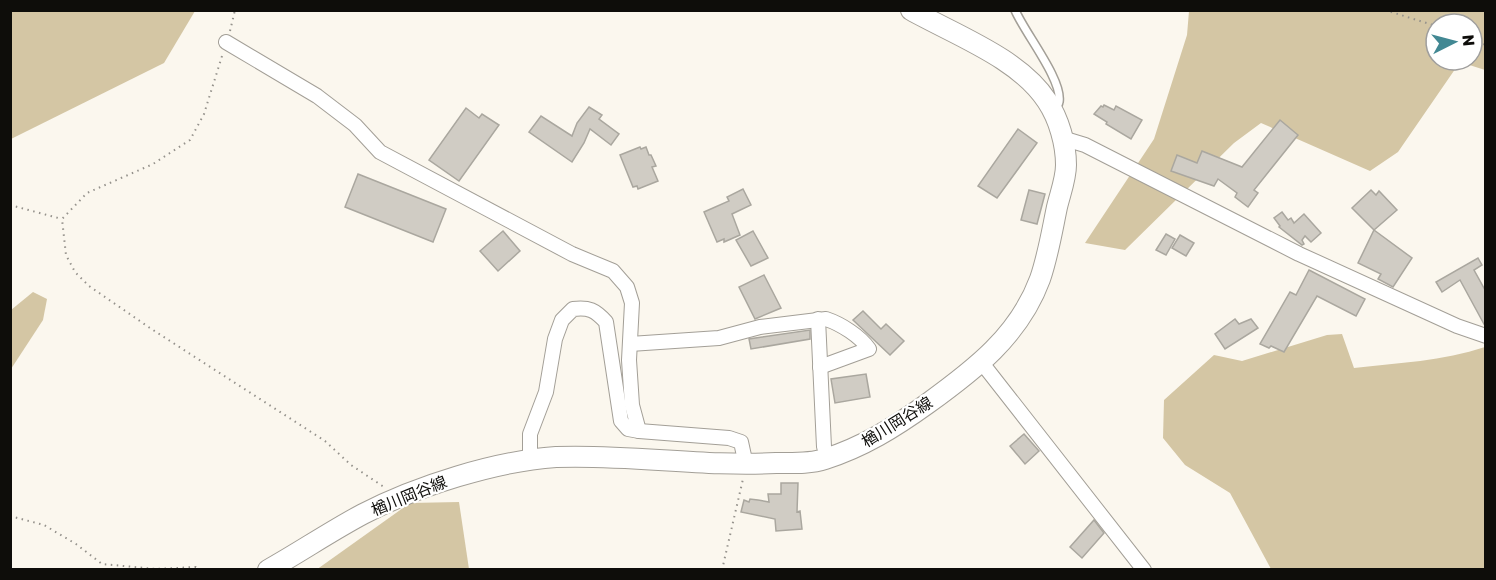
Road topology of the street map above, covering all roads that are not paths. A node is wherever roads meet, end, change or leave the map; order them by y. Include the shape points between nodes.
1 (1015, 10) edge
2 (914, 11) edge
3 (226, 42) road end
4 (1054, 113) junction
5 (1062, 138) junction
6 (818, 319) junction
7 (1485, 336) edge
8 (630, 344) junction
9 (982, 363) junction
10 (820, 367) junction
11 (639, 431) junction
12 (824, 447) dead end
13 (530, 460) junction
14 (746, 465) junction
15 (268, 570) edge
16 (1144, 570) edge

1 - 4 lane via 1059,93
2 - 4 main road, 楢川岡谷線 via 1024,74
3 - 8 street via 318,96 355,125 380,152 572,254 613,271 627,287 632,303
4 - 5 main road, 楢川岡谷線
5 - 7 street via 1299,254
5 - 9 main road, 楢川岡谷線 via 1066,167 1040,279 1011,331
6 - 8 street via 718,338
6 - 10 street
6 - 10 street via 834,321 869,349
8 - 11 street via 632,405
9 - 14 main road, 楢川岡谷線 via 903,422 863,445 821,461
9 - 16 street
10 - 12 street
11 - 13 street via 628,429 621,421 606,322 586,307 573,309 562,320 555,339 546,392 530,434
11 - 14 street via 729,438 741,442
13 - 14 main road, 楢川岡谷線 via 601,457
13 - 15 main road, 楢川岡谷線 via 463,475 396,498

